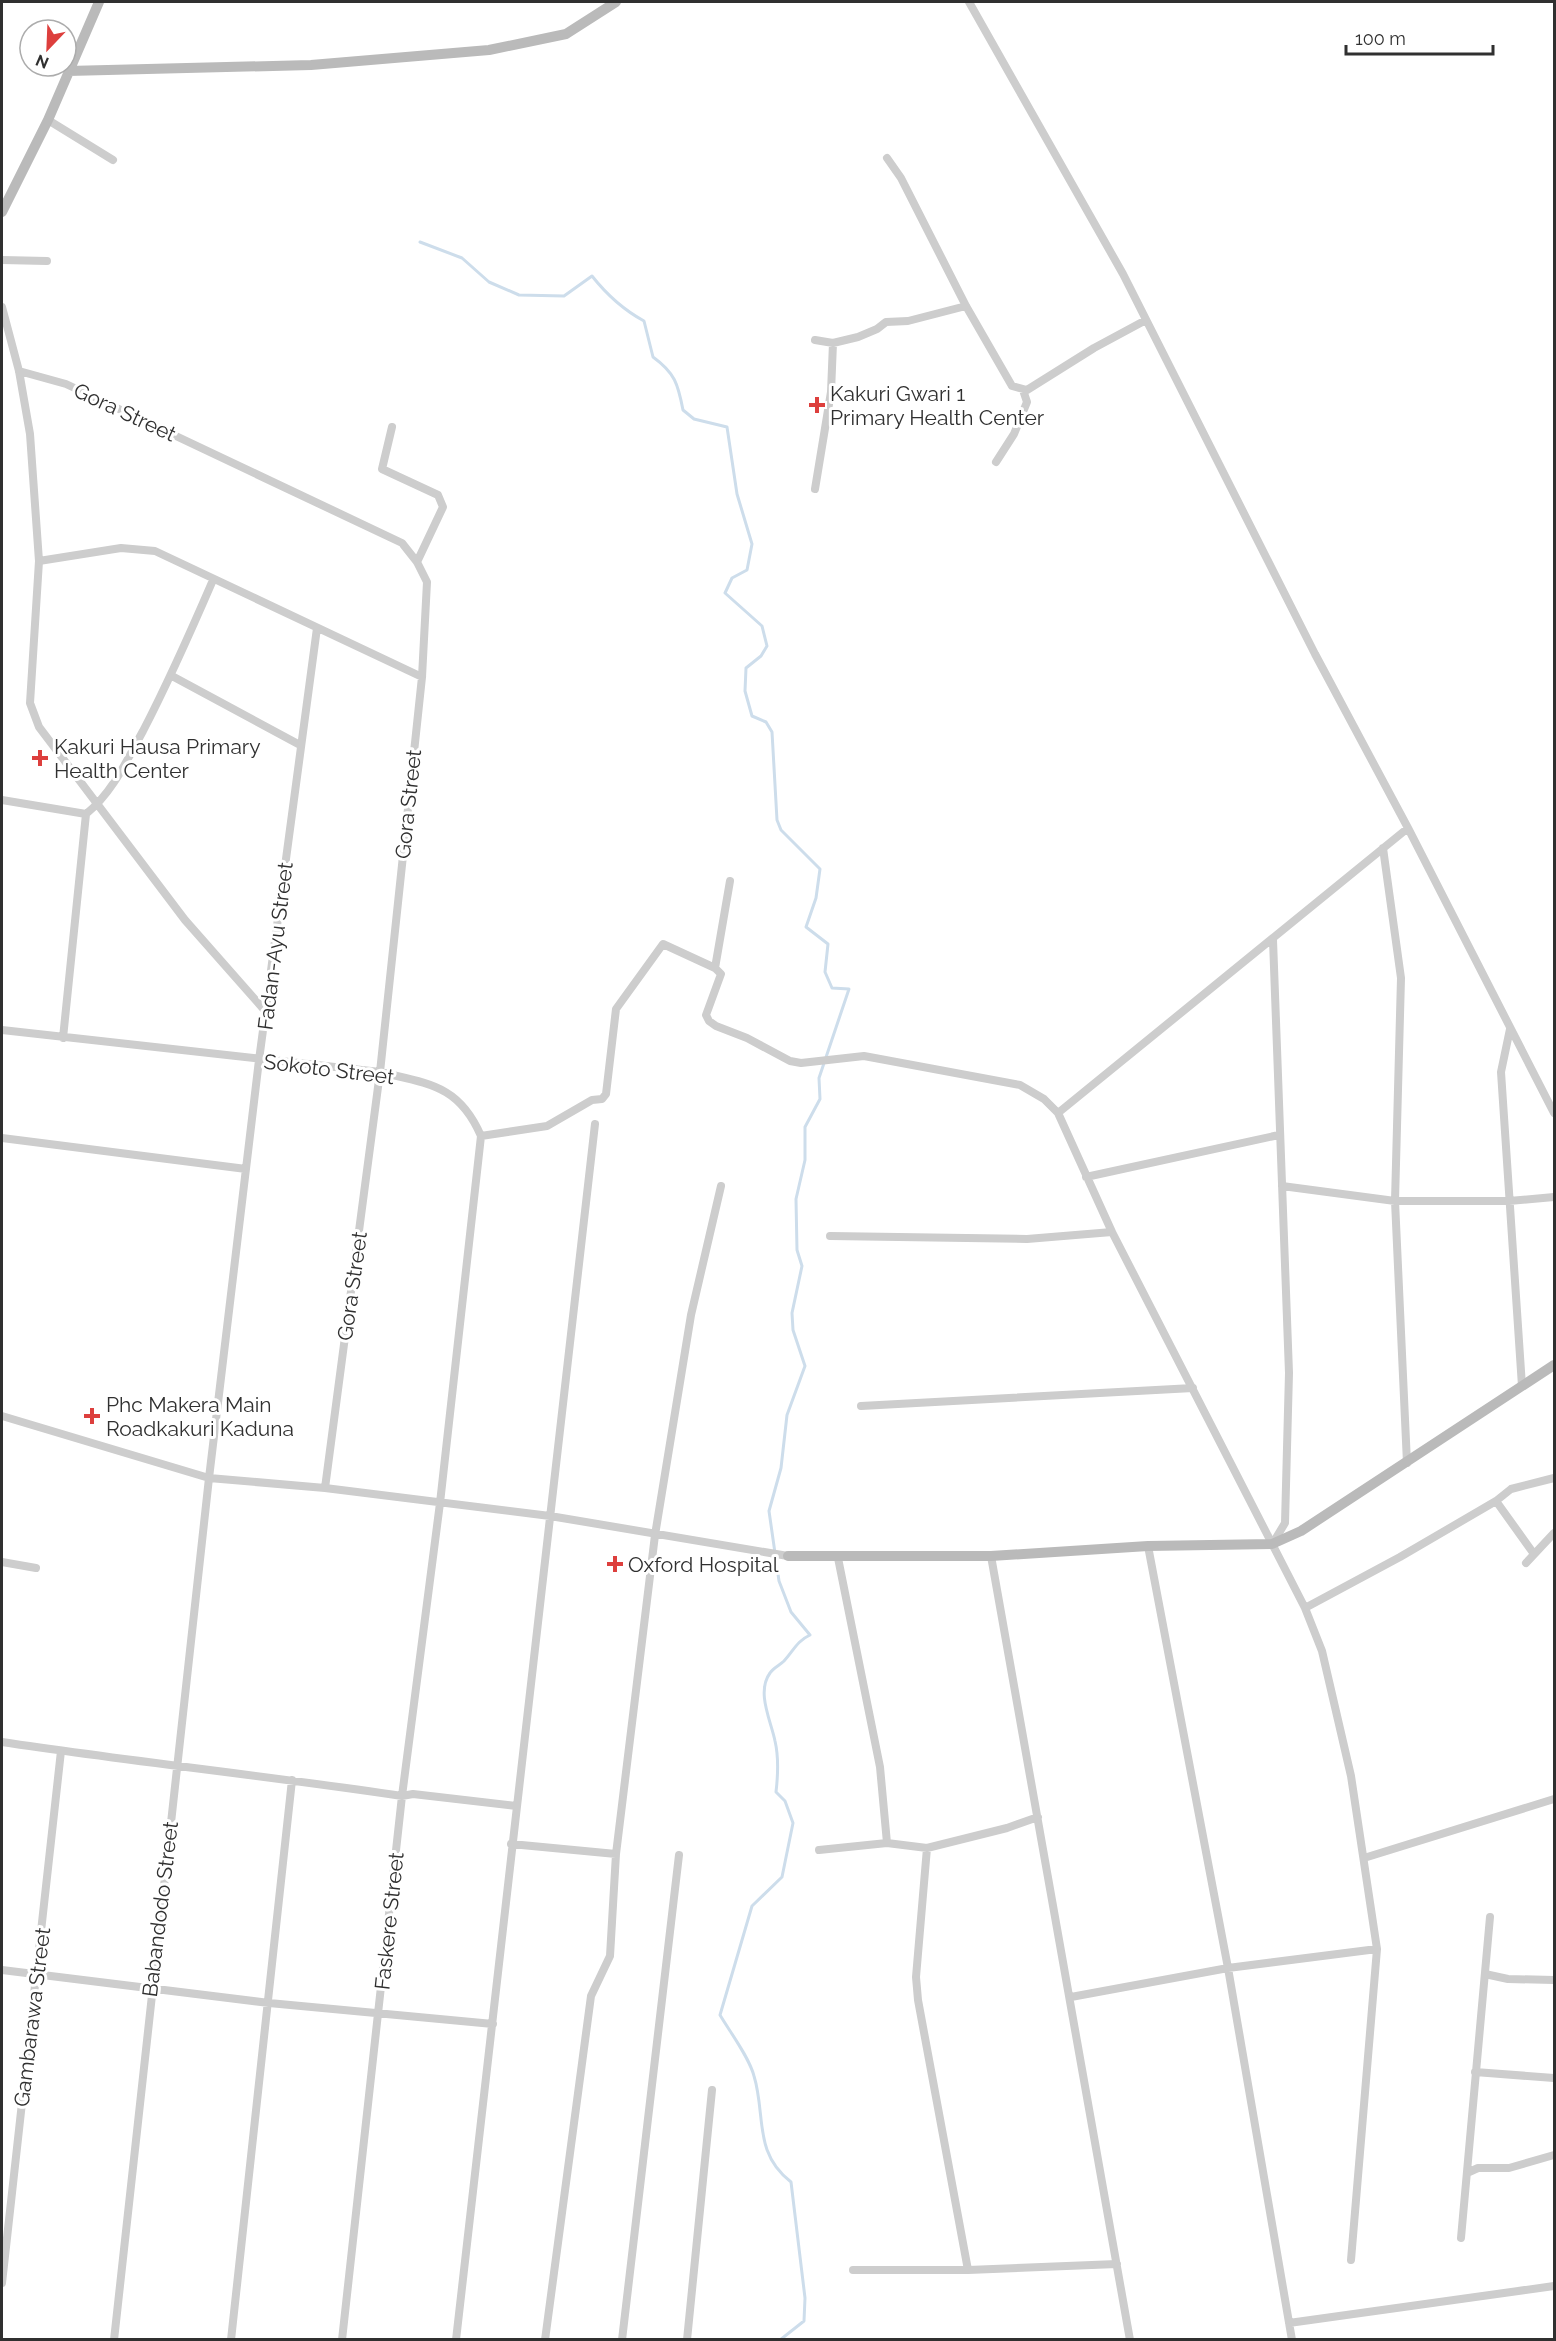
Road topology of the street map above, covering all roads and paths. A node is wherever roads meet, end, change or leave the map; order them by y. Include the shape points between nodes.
1 (99, 2) edge
2 (616, 2) edge
3 (969, 2) edge
4 (78, 49) edge
5 (78, 71) edge
6 (65, 78) edge
7 (48, 120) junction
8 (886, 158) dead end
9 (113, 160) dead end
10 (2, 212) edge
11 (2, 260) edge
12 (47, 261) dead end
13 (966, 306) junction
14 (2, 307) edge
15 (1146, 320) junction
16 (815, 340) dead end
17 (833, 343) junction
18 (19, 371) junction
19 (1023, 390) junction
20 (392, 427) dead end
21 (996, 462) dead end
22 (815, 489) dead end
23 (39, 561) junction
24 (417, 562) junction
25 (213, 580) junction
26 (317, 628) junction
27 (172, 676) junction
28 (422, 677) junction
29 (300, 745) junction
30 (2, 800) edge
31 (99, 804) junction
32 (86, 814) junction
33 (1408, 828) junction
34 (1383, 848) junction
35 (730, 881) dead end
36 (1273, 940) junction
37 (715, 968) junction
38 (267, 1013) junction
39 (2, 1029) edge
40 (1510, 1029) junction
41 (63, 1038) junction
42 (259, 1060) junction
43 (380, 1072) junction
44 (1058, 1113) junction
45 (1554, 1113) edge
46 (595, 1124) dead end
47 (1280, 1135) junction
48 (481, 1136) junction
49 (2, 1138) edge
50 (246, 1169) junction
51 (1086, 1177) junction
52 (721, 1186) dead end
53 (1282, 1186) junction
54 (1554, 1197) edge
55 (1509, 1201) junction
56 (1395, 1202) junction
57 (1112, 1232) junction
58 (830, 1236) dead end
59 (1554, 1365) edge
60 (1522, 1386) junction
61 (1193, 1388) junction
62 (861, 1406) dead end
63 (2, 1416) edge
64 (1407, 1463) junction
65 (209, 1478) junction
66 (1554, 1478) edge
67 (325, 1488) junction
68 (1496, 1501) junction
69 (440, 1503) junction
70 (550, 1516) junction
71 (1554, 1533) edge
72 (655, 1535) junction
73 (1272, 1544) junction
74 (1148, 1546) junction
75 (1534, 1554) junction
76 (788, 1556) joint
77 (991, 1556) junction
78 (838, 1558) junction
79 (2, 1562) edge
80 (1526, 1563) dead end
81 (36, 1568) dead end
82 (1305, 1608) junction
83 (2, 1742) edge
84 (61, 1751) junction
85 (176, 1768) junction
86 (292, 1780) junction
87 (402, 1796) junction
88 (1554, 1799) edge
89 (516, 1806) junction
90 (1038, 1817) junction
91 (887, 1843) junction
92 (511, 1844) junction
93 (927, 1848) junction
94 (819, 1850) dead end
95 (616, 1854) junction
96 (679, 1855) dead end
97 (1364, 1858) junction
98 (1490, 1917) dead end
99 (1377, 1949) junction
100 (1228, 1968) junction
101 (2, 1970) edge
102 (1485, 1974) junction
103 (37, 1977) junction
104 (1554, 1980) edge
105 (151, 1990) junction
106 (1071, 1997) junction
107 (269, 2003) junction
108 (379, 2014) junction
109 (493, 2024) junction
110 (1475, 2072) junction
111 (1554, 2078) edge
112 (712, 2090) dead end
113 (1554, 2156) edge
114 (1467, 2173) junction
115 (5, 2211) edge
116 (1461, 2238) dead end
117 (1351, 2260) dead end
118 (1117, 2264) junction
119 (853, 2270) dead end
120 (968, 2270) junction
121 (2, 2283) edge
122 (1554, 2286) edge
123 (1289, 2323) junction
124 (114, 2340) edge
125 (231, 2340) edge
126 (342, 2340) edge
127 (456, 2340) edge
128 (545, 2340) edge
129 (622, 2340) edge
130 (687, 2340) edge
131 (1130, 2340) edge
132 (1292, 2340) edge

1 - 4 main road
2 - 5 main road via 566,33 489,50 311,65
3 - 15 street
6 - 7 main road
7 - 9 street
7 - 10 main road
8 - 13 street via 901,178
11 - 12 street
13 - 17 street via 908,321 886,322 858,338
13 - 19 street via 1012,386
14 - 18 street
15 - 19 street
15 - 33 street
16 - 17 street
17 - 22 street via 831,392
18 - 23 street via 30,434
18 - 24 street, Gora Street via 66,384 402,543
19 - 21 street via 1027,402 1014,434
20 - 24 street via 382,469 438,495 443,507
23 - 25 street via 121,548 155,551
23 - 31 street via 30,703 39,727
24 - 28 street, Gora Street via 427,582
25 - 26 street
25 - 27 street
26 - 28 street
26 - 29 street, Fadan-Ayu Street
27 - 29 street
27 - 31 street via 121,773
28 - 43 street, Gora Street
29 - 38 street, Fadan-Ayu Street
30 - 32 street
31 - 32 street
31 - 38 street via 185,920
32 - 41 street
33 - 34 street
33 - 40 street
34 - 36 street
34 - 56 street via 1401,978
35 - 37 street
36 - 44 street
36 - 47 street
37 - 44 street via 721,974 706,1014 709,1021 790,1061 864,1056 1020,1084
37 - 48 street via 663,944 616,1009 606,1094 602,1099 592,1100 547,1126
38 - 42 street, Fadan-Ayu Street
39 - 41 street, Sokoto Street
40 - 45 street
40 - 55 street via 1501,1072
41 - 42 street, Sokoto Street
42 - 43 street, Sokoto Street
42 - 50 street, Fadan-Ayu Street
43 - 48 street, Sokoto Street via 439,1087 471,1113
43 - 67 street, Gora Street
44 - 51 street
46 - 70 street
47 - 51 street
47 - 53 street
48 - 69 street
49 - 50 street
50 - 65 street, Fadan-Ayu Street
51 - 57 street
52 - 72 street via 691,1316
53 - 56 street
53 - 73 street via 1289,1373 1285,1523
54 - 55 street
55 - 56 street
55 - 60 street
56 - 64 street
57 - 58 street via 1027,1239
57 - 61 street
59 - 60 main road
60 - 64 main road
61 - 62 street
61 - 73 street
63 - 65 street
64 - 73 main road via 1301,1531
65 - 67 street
65 - 85 street, Babandodo Street
66 - 68 street via 1511,1489
67 - 69 street
68 - 75 street
68 - 82 street
69 - 70 street
69 - 87 street, Faskere Street
70 - 72 street
70 - 89 street
71 - 75 street
72 - 76 street
72 - 95 street
73 - 74 main road
73 - 82 street
74 - 77 main road
74 - 100 street
75 - 80 street
76 - 78 main road
77 - 78 main road
77 - 90 street
78 - 91 street via 880,1767
79 - 81 street
82 - 97 street via 1322,1651 1351,1776
83 - 84 street
84 - 85 street
84 - 103 street, Gambarawa Street
85 - 86 street
85 - 105 street, Babandodo Street
86 - 87 street
86 - 107 street
87 - 89 street
87 - 108 street, Faskere Street
88 - 97 street
89 - 92 street
90 - 93 street
90 - 106 street
91 - 93 street
91 - 94 street
92 - 95 street
92 - 109 street
93 - 120 street via 916,1977 918,2000
95 - 128 street via 610,1956 591,1996
96 - 129 street
97 - 99 street
98 - 102 street
99 - 100 street
99 - 117 street
100 - 106 street
100 - 123 street
101 - 103 street
102 - 104 street
102 - 110 street
103 - 105 street
103 - 115 street, Gambarawa Street
105 - 107 street
105 - 124 street, Babandodo Street
106 - 118 street
107 - 108 street
107 - 125 street
108 - 109 street
108 - 126 street, Faskere Street
109 - 127 street
110 - 111 street
110 - 114 street
112 - 130 street
113 - 114 street via 1509,2168 1478,2168
114 - 116 street
115 - 121 street, Gambarawa Street
118 - 120 street
118 - 131 street
119 - 120 street
122 - 123 street
123 - 132 street

